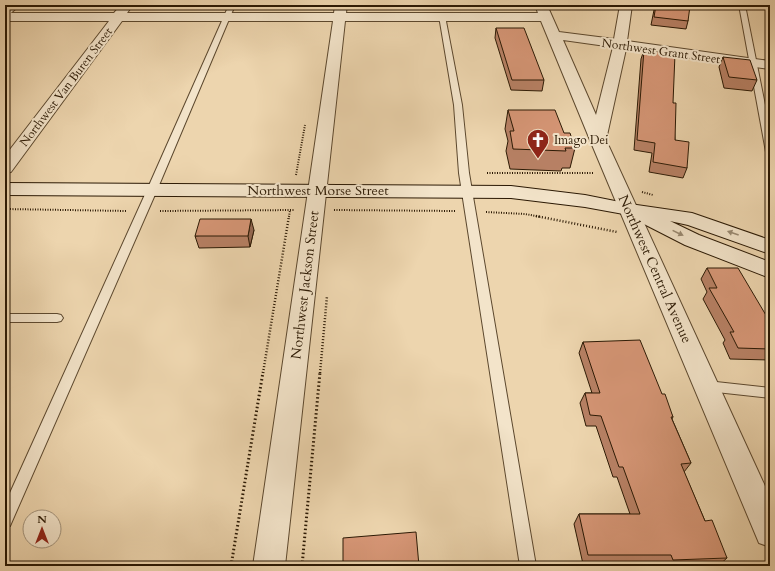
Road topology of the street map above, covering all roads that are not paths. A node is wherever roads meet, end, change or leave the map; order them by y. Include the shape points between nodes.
1 (17, 5) edge
2 (232, 5) edge
3 (626, 5) edge
4 (742, 5) edge
5 (123, 11) edge
6 (340, 11) edge
7 (5, 16) edge
8 (442, 16) junction
9 (226, 17) junction
10 (546, 19) edge
11 (620, 45) junction
12 (753, 63) junction
13 (770, 65) edge
14 (598, 140) junction
15 (770, 152) edge
16 (5, 168) edge
17 (5, 189) edge
18 (152, 190) junction
19 (468, 190) junction
20 (316, 200) junction
21 (630, 210) junction
22 (770, 246) edge
23 (770, 270) edge
24 (5, 318) edge
25 (57, 318) dead end
26 (707, 386) junction
27 (770, 393) edge
28 (5, 521) edge
29 (770, 532) edge
30 (269, 566) edge
31 (528, 566) edge

1 - 7 lane
2 - 9 lane
3 - 11 street
4 - 12 lane
5 - 7 street, Northwest Grant Street
5 - 9 street, Northwest Grant Street
5 - 16 street, Northwest Van Buren Street
6 - 8 street, Northwest Grant Street
6 - 9 street, Northwest Grant Street
6 - 20 street, Northwest Jackson Street
8 - 10 street, Northwest Grant Street
8 - 19 lane via 458,104 464,173
9 - 18 lane
10 - 11 street, Northwest Grant Street
10 - 14 street, Northwest Central Avenue
11 - 12 street, Northwest Grant Street
11 - 14 street
12 - 13 street, Northwest Grant Street
12 - 15 lane
14 - 21 street, Northwest Central Avenue
17 - 18 street, Northwest Morse Street
18 - 20 street, Northwest Morse Street via 293,190
18 - 28 lane
19 - 20 street, Northwest Morse Street
19 - 21 street, Northwest Morse Street via 540,194
19 - 31 lane
20 - 30 street, Northwest Jackson Street
22 -> 21 street, Northwest Morse Street via 692,219
21 -> 23 street, Northwest Morse Street via 692,240
21 - 26 street, Northwest Central Avenue
24 - 25 lane
26 - 27 lane
26 - 29 street, Northwest Central Avenue

